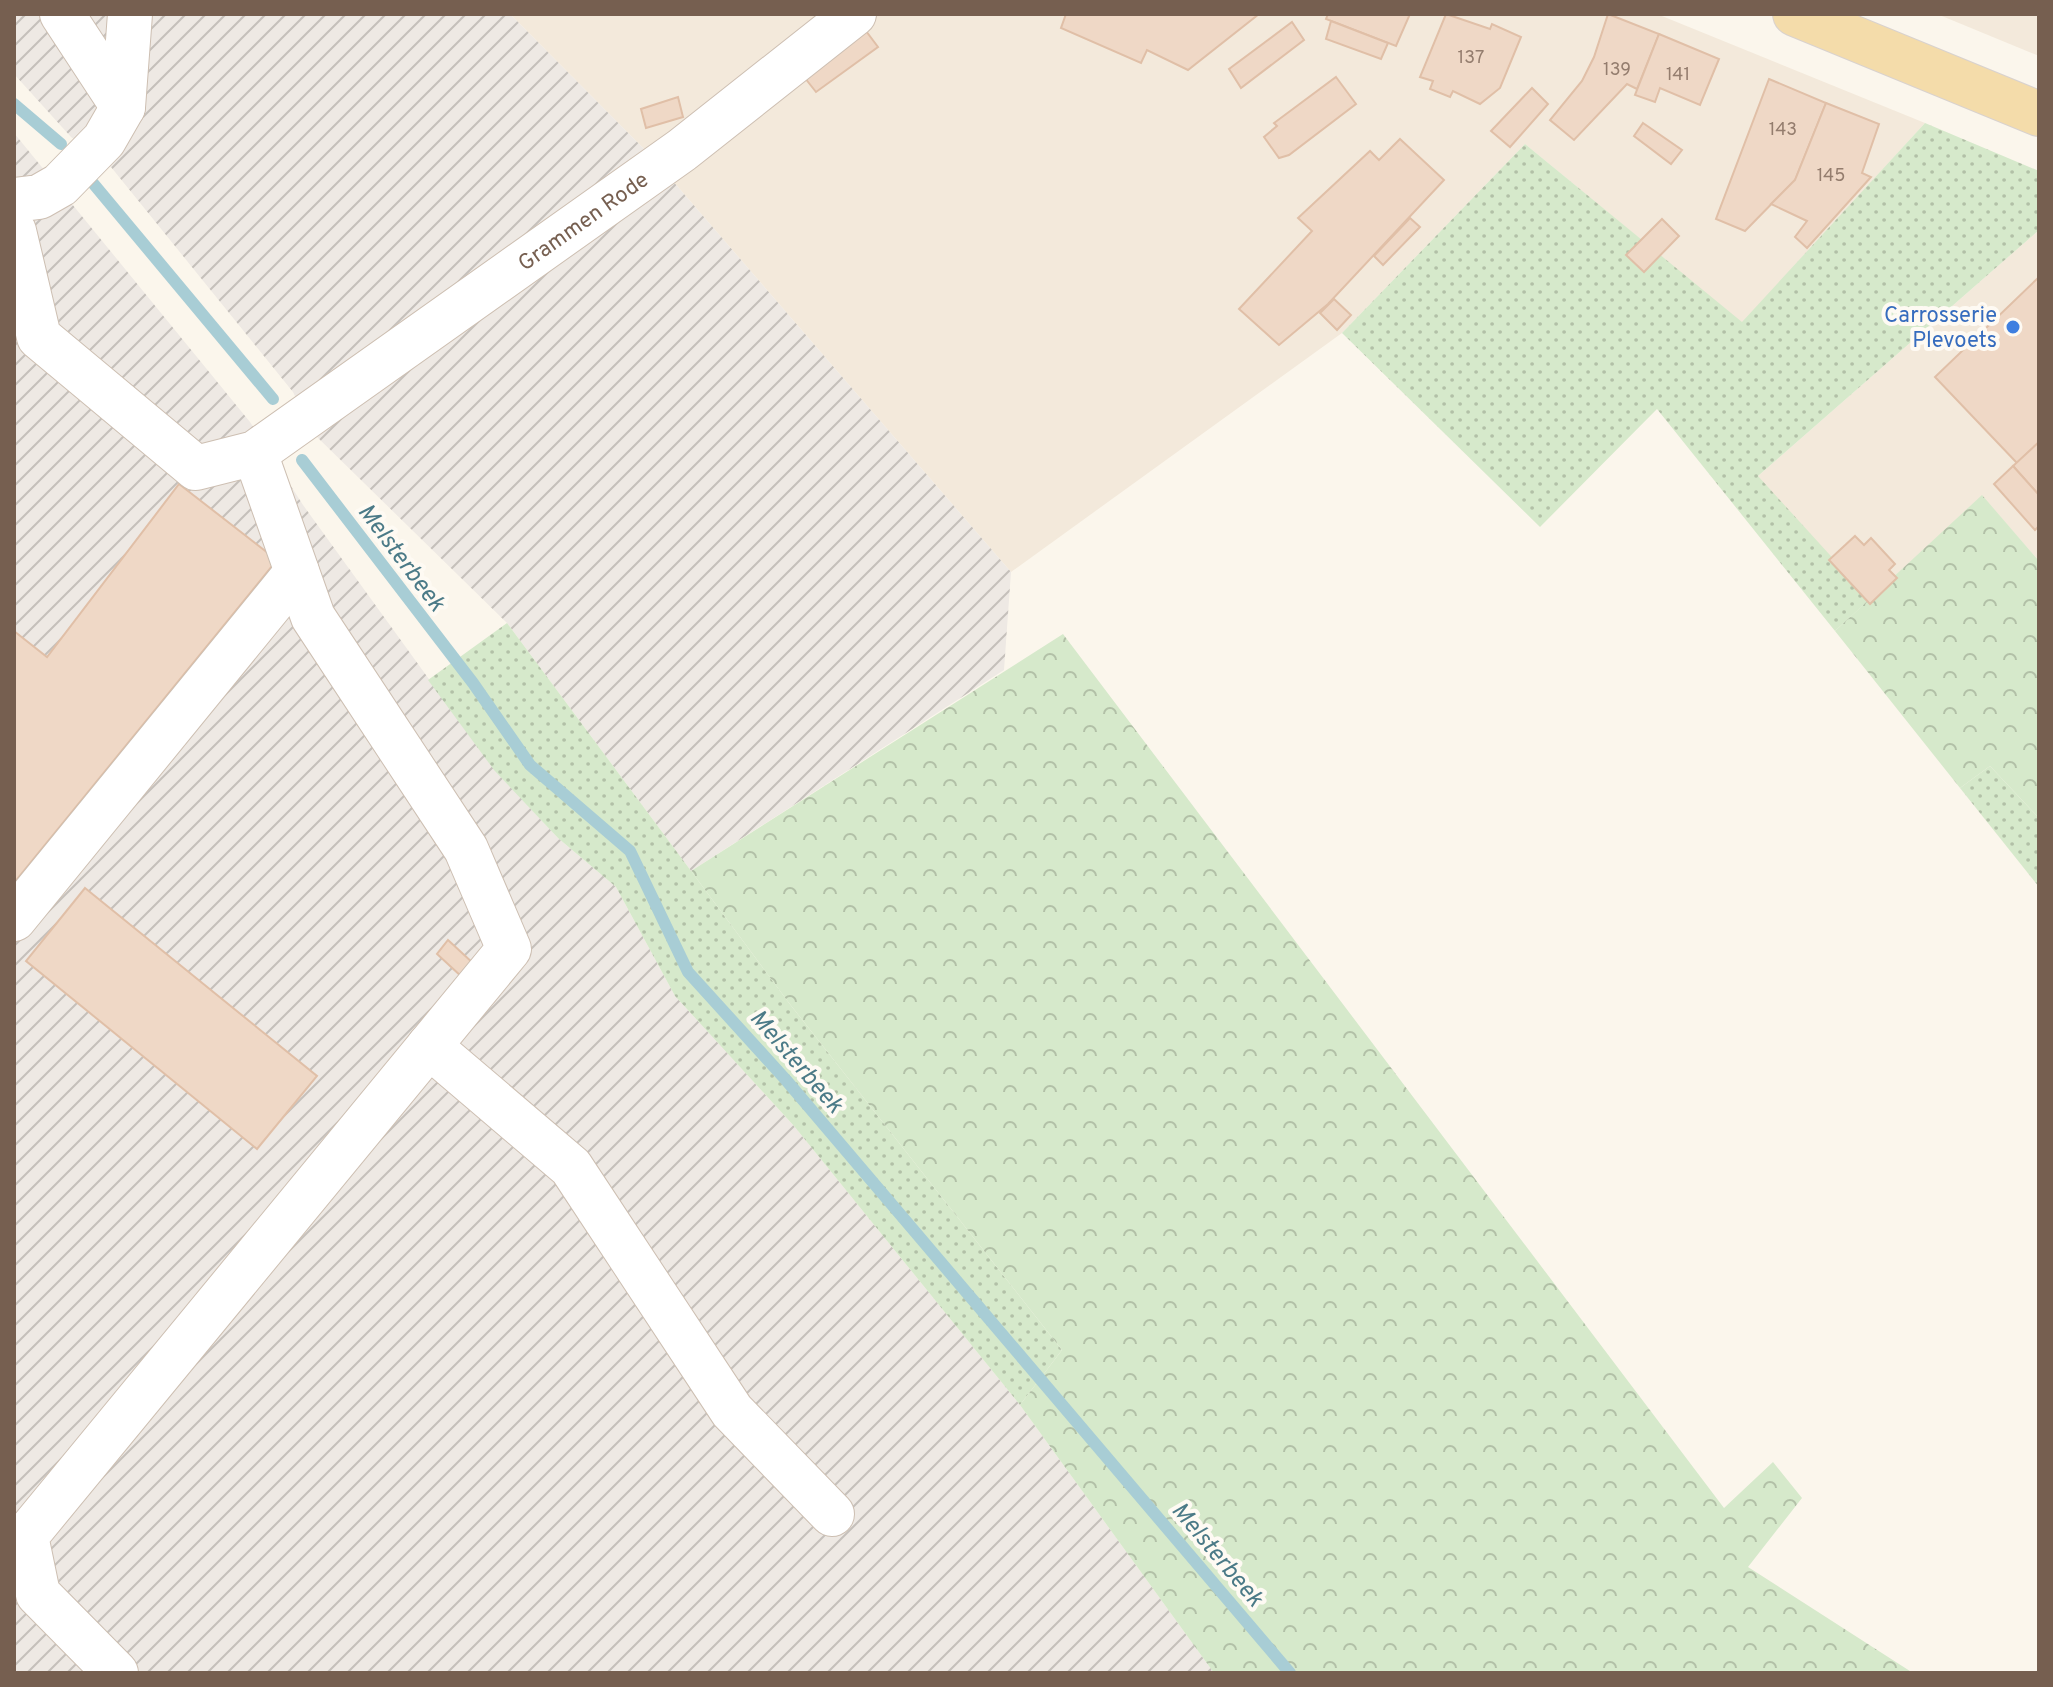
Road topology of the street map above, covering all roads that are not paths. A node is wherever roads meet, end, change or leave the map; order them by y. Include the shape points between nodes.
1 (62, 14) edge
2 (130, 14) edge
3 (854, 14) edge
4 (1795, 14) edge
5 (123, 107) junction
6 (2039, 114) edge
7 (14, 200) edge
8 (14, 231) edge
9 (255, 453) junction
10 (297, 572) junction
11 (14, 919) edge
12 (429, 1046) junction
13 (832, 1514) dead end
14 (20, 1530) edge
15 (116, 1673) edge

1 - 5 street
2 - 5 street
3 - 9 street, Grammen Rode via 682,150
4 - 6 main road
5 - 7 street via 104,140 60,185 39,197
8 - 9 street via 39,337 196,468
9 - 10 street
10 - 11 street
10 - 12 street via 313,617 466,849 509,949
12 - 13 street via 571,1167 732,1411
12 - 14 street
14 - 15 street via 38,1594

